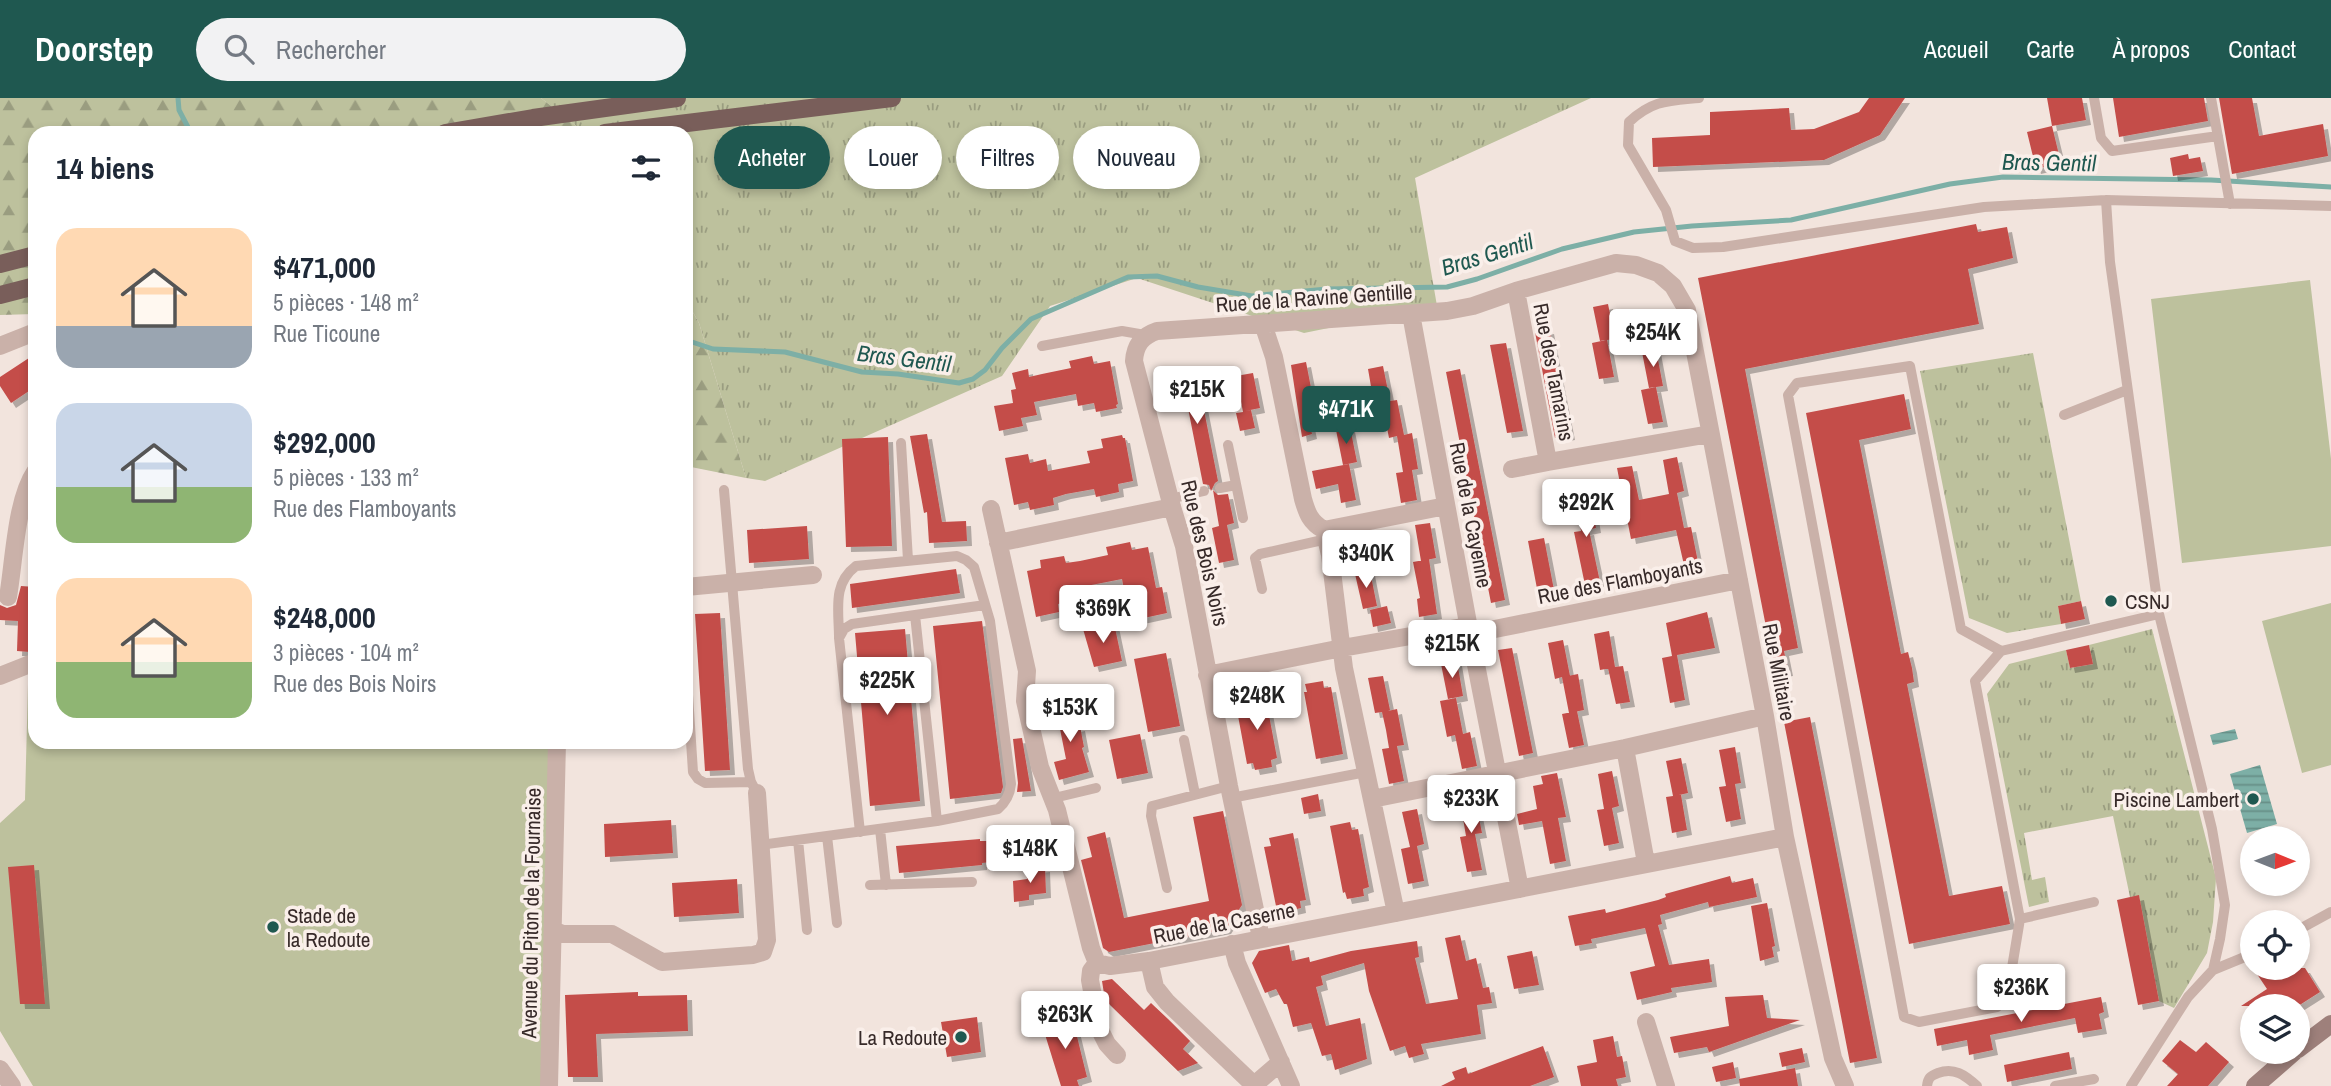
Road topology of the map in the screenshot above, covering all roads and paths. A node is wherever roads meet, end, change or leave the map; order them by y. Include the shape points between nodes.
1 (677, 98) edge
2 (892, 98) edge
3 (1699, 98) edge
4 (2094, 98) edge
5 (2211, 98) edge
6 (486, 126) edge
7 (662, 126) edge
8 (2218, 136) junction
9 (2106, 200) junction
10 (2230, 200) junction
11 (2331, 206) edge
12 (28, 257) edge
13 (0, 264) edge
14 (1658, 272) joint
15 (28, 288) edge
16 (1516, 291) junction
17 (0, 295) edge
18 (1411, 314) junction
19 (1263, 324) junction
20 (28, 335) edge
21 (1142, 340) junction
22 (0, 346) edge
23 (1042, 346) dead end
24 (2127, 390) junction
25 (2064, 415) dead end
26 (1710, 434) junction
27 (901, 443) dead end
28 (1228, 445) dead end
29 (1548, 462) junction
30 (1512, 469) dead end
31 (28, 484) edge
32 (1236, 485) junction
33 (1220, 488) dead end
34 (724, 489) dead end
35 (1204, 491) dead end
36 (1171, 503) junction
37 (1446, 506) junction
38 (991, 509) dead end
39 (1243, 518) dead end
40 (1325, 534) junction
41 (998, 543) junction
42 (908, 560) junction
43 (813, 575) dead end
44 (1739, 580) junction
45 (732, 581) junction
46 (693, 586) edge
47 (1262, 589) dead end
48 (8, 597) dead end
49 (985, 605) junction
50 (2160, 614) junction
51 (915, 615) junction
52 (1469, 630) junction
53 (839, 638) junction
54 (1342, 648) junction
55 (2001, 651) junction
56 (28, 665) edge
57 (1207, 675) junction
58 (0, 676) edge
59 (1765, 716) junction
60 (1184, 740) dead end
61 (1625, 748) junction
62 (557, 749) edge
63 (692, 749) edge
64 (1366, 772) junction
65 (1497, 775) junction
66 (754, 788) junction
67 (1096, 788) dead end
68 (1230, 792) junction
69 (1195, 794) junction
70 (1054, 798) junction
71 (1372, 799) junction
72 (936, 821) junction
73 (880, 829) junction
74 (860, 832) junction
75 (827, 836) junction
76 (1785, 837) junction
77 (798, 840) junction
78 (760, 845) junction
79 (1646, 863) junction
80 (972, 882) dead end
81 (870, 885) dead end
82 (886, 885) junction
83 (1167, 888) dead end
84 (1520, 889) junction
85 (2094, 902) dead end
86 (2331, 912) edge
87 (1396, 913) junction
88 (2020, 919) junction
89 (837, 923) dead end
90 (2310, 923) edge
91 (553, 930) junction
92 (807, 930) dead end
93 (1261, 938) junction
94 (1232, 944) junction
95 (2240, 959) edge
96 (1149, 961) junction
97 (1097, 963) junction
98 (2213, 970) junction
99 (1646, 1022) dead end
100 (2330, 1025) edge
101 (2310, 1040) edge
102 (1118, 1055) dead end
103 (1281, 1062) junction
104 (2280, 1064) edge
105 (0, 1069) edge
106 (2094, 1079) dead end
107 (12, 1086) edge
108 (550, 1086) edge
109 (1254, 1086) edge
110 (1291, 1086) edge
111 (1666, 1086) edge
112 (1845, 1086) edge
113 (1927, 1086) edge
114 (1977, 1086) edge
115 (2055, 1086) edge
116 (2130, 1086) edge
117 (2255, 1086) edge

1 - 6 main road
2 - 7 main road
3 - 9 lane via 1662,102 1642,110 1629,122 1628,145 1666,210 1675,241 1693,248 1984,207
4 - 8 lane via 2101,138 2112,151
5 - 8 lane
8 - 10 lane
9 - 10 lane
9 - 24 lane
10 - 11 lane
12 - 13 main road
14 - 16 street, Rue de la Ravine Gentille via 1616,263
14 - 26 street, Rue Militaire via 1687,310
15 - 17 main road
16 - 18 street, Rue de la Ravine Gentille via 1473,306
16 - 29 street, Rue des Tamarins
18 - 19 street, Rue de la Ravine Gentille
18 - 37 street, Rue de la Cayenne
19 - 21 street, Rue de la Ravine Gentille via 1157,331
19 - 40 street via 1275,357 1308,517
20 - 22 street
21 - 23 lane via 1122,331
21 - 36 street, Rue des Bois Noirs via 1134,360
24 - 25 lane
24 - 50 lane
26 - 29 street, Rue des Tamarins
26 - 44 street, Rue Militaire
27 - 42 lane
28 - 32 lane
29 - 30 street, Rue des Tamarins
31 - 48 street
32 - 33 lane
32 - 39 lane
34 - 45 lane
35 - 36 lane
36 - 41 street
36 - 57 street, Rue des Bois Noirs via 1187,558
37 - 40 street
37 - 52 street, Rue de la Cayenne
38 - 41 street
40 - 47 lane via 1255,558
40 - 54 street
41 - 70 street via 1027,671 1025,701 1040,767
42 - 49 lane via 957,556 966,560 974,567
42 - 53 lane via 856,566 846,574 839,587
43 - 45 street
44 - 52 street, Rue des Flamboyants
44 - 59 street, Rue Militaire
45 - 46 street
45 - 66 lane
49 - 51 lane
49 - 72 lane via 1010,794 998,809
50 - 55 lane
50 - 98 lane via 2212,829 2225,905
51 - 53 lane via 852,624
51 - 72 lane
52 - 54 street, Rue des Flamboyants
52 - 65 street, Rue de la Cayenne
53 - 74 lane
54 - 57 street, Rue des Flamboyants
54 - 64 street
55 - 88 lane via 1975,681
55 - 88 lane via 1961,629 1910,366 1797,383 1788,395 1904,1017 1919,1021 1997,1007 2007,998
56 - 58 street
57 - 68 street, Rue des Bois Noirs
59 - 61 street
59 - 76 street, Rue Militaire
60 - 69 lane
61 - 65 street
61 - 79 street
62 - 91 street, Avenue du Piton de la Fournaise
63 - 66 lane via 698,779
64 - 68 lane
64 - 71 street
65 - 71 street
65 - 84 street, Rue de la Cayenne
66 - 78 street
67 - 70 lane
68 - 69 lane
68 - 93 street, Rue des Bois Noirs
69 - 83 lane via 1156,804 1151,810
70 - 97 street
71 - 87 street
72 - 73 lane
73 - 74 lane
73 - 82 lane
74 - 75 lane
75 - 77 lane
75 - 89 lane
76 - 79 street, Rue de la Caserne
76 - 112 street, Rue Militaire via 1833,1058
77 - 78 lane
77 - 92 lane
78 - 91 street via 767,940 763,952 662,962 612,934
79 - 84 street, Rue de la Caserne
80 - 82 lane
81 - 82 lane
84 - 87 street, Rue de la Caserne
85 - 88 lane
86 - 90 lane
87 - 93 street, Rue de la Caserne
91 - 108 street, Avenue du Piton de la Fournaise
93 - 94 street, Rue de la Caserne
94 - 96 street, Rue de la Caserne
94 - 103 street
95 - 98 lane
96 - 97 street, Rue de la Caserne
96 - 109 street via 1155,987 1167,1002
97 - 102 street via 1090,980 1099,1028
98 - 116 lane via 2188,997
99 - 111 street
100 - 101 main road
103 - 109 street
103 - 110 street
104 - 117 main road
105 - 107 street
106 - 115 lane
113 - 114 lane via 1931,1076 1945,1071 1955,1071

